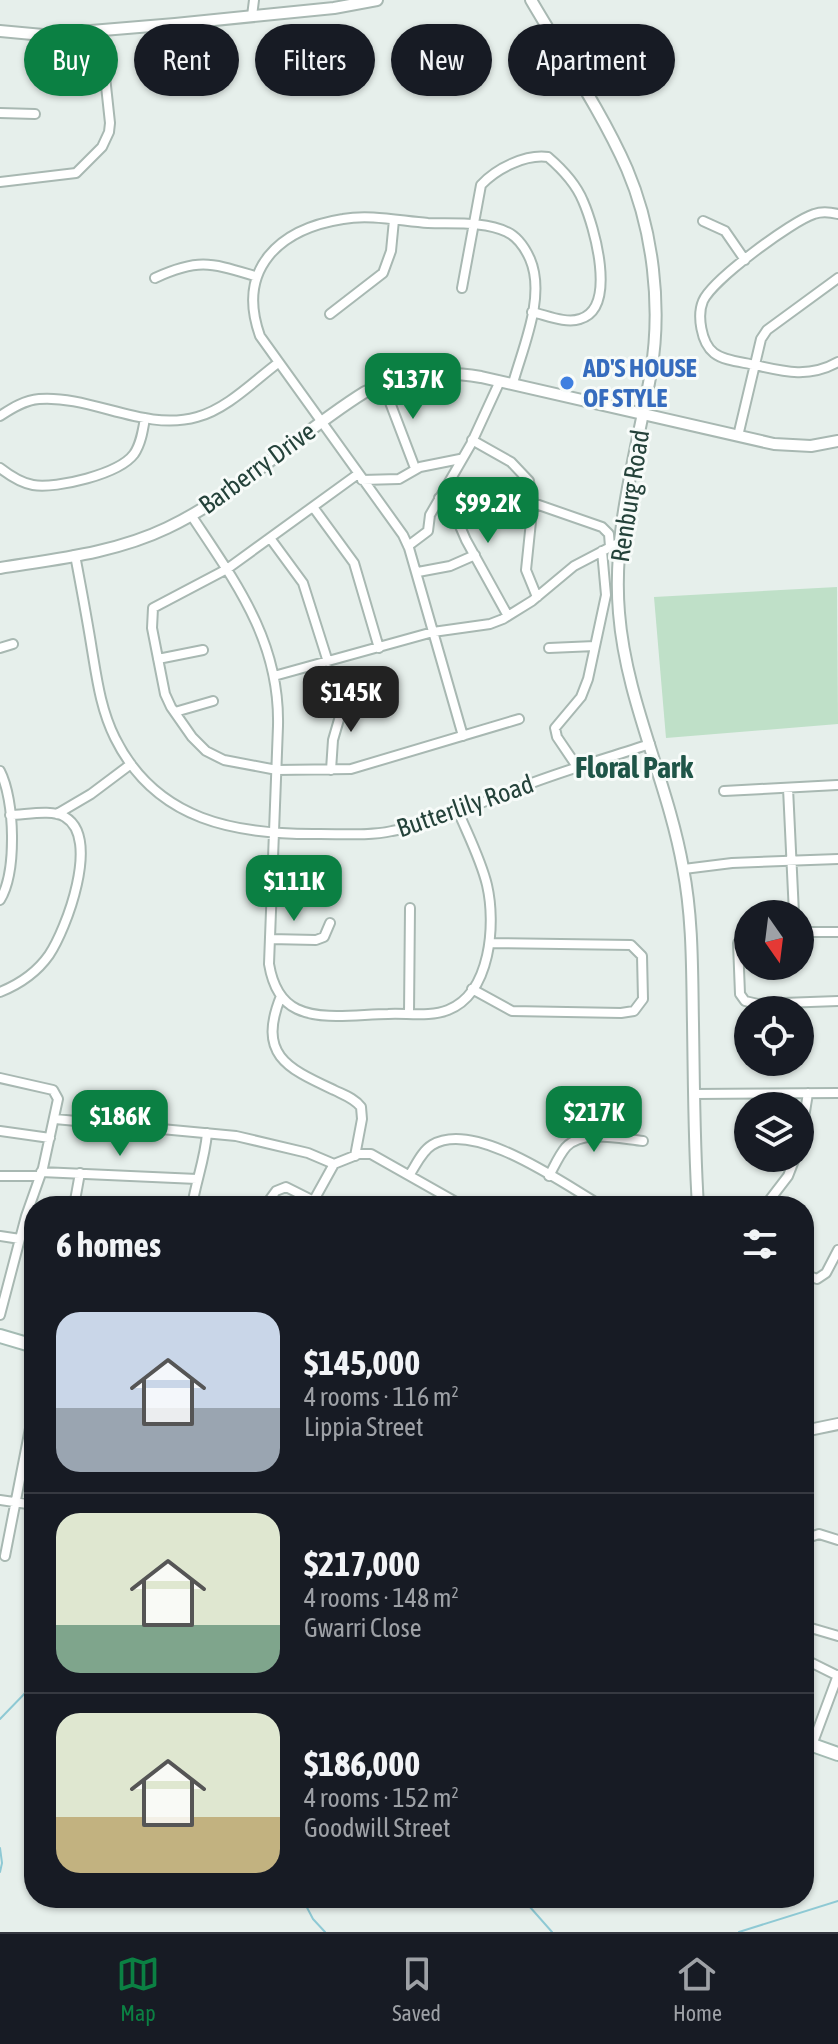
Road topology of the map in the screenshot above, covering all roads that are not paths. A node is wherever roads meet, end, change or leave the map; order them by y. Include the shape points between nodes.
1 (254, 0) edge
2 (377, 0) edge
3 (531, 0) edge
4 (252, 16) junction
5 (118, 28) edge
6 (0, 31) edge
7 (24, 33) edge
8 (107, 96) edge
9 (0, 113) edge
10 (35, 114) dead end
11 (0, 182) edge
12 (838, 214) edge
13 (394, 220) junction
14 (703, 221) dead end
15 (474, 226) junction
16 (745, 260) junction
17 (255, 276) junction
18 (155, 278) dead end
19 (838, 278) edge
20 (462, 288) dead end
21 (532, 312) junction
22 (330, 314) dead end
23 (838, 362) edge
24 (278, 363) junction
25 (754, 364) junction
26 (500, 381) junction
27 (513, 383) junction
28 (383, 384) junction
29 (643, 415) junction
30 (0, 416) edge
31 (145, 418) junction
32 (322, 422) junction
33 (738, 436) junction
34 (472, 440) junction
35 (838, 441) edge
36 (460, 459) junction
37 (0, 468) edge
38 (415, 468) junction
39 (360, 477) junction
40 (439, 498) junction
41 (533, 503) junction
42 (313, 507) junction
43 (191, 515) junction
44 (270, 538) junction
45 (408, 546) junction
46 (610, 547) junction
47 (75, 555) junction
48 (475, 555) junction
49 (0, 568) edge
50 (227, 569) junction
51 (418, 572) junction
52 (537, 597) junction
53 (508, 616) junction
54 (433, 632) junction
55 (13, 644) dead end
56 (595, 646) junction
57 (0, 648) edge
58 (379, 648) junction
59 (549, 648) dead end
60 (203, 650) dead end
61 (158, 659) junction
62 (328, 662) junction
63 (274, 676) junction
64 (213, 701) dead end
65 (378, 702) dead end
66 (175, 712) junction
67 (519, 719) dead end
68 (463, 736) junction
69 (650, 744) junction
70 (131, 764) junction
71 (578, 768) junction
72 (277, 770) junction
73 (331, 770) junction
74 (0, 771) edge
75 (837, 785) edge
76 (788, 788) junction
77 (724, 791) dead end
78 (458, 811) junction
79 (57, 814) junction
80 (10, 815) junction
81 (275, 833) junction
82 (838, 859) edge
83 (792, 860) junction
84 (684, 869) junction
85 (0, 900) edge
86 (793, 900) edge
87 (410, 908) dead end
88 (330, 923) dead end
89 (814, 932) edge
90 (838, 932) edge
91 (270, 939) junction
92 (490, 943) junction
93 (739, 980) edge
94 (472, 989) junction
95 (0, 992) edge
96 (281, 996) junction
97 (838, 1001) edge
98 (409, 1013) junction
99 (0, 1078) edge
100 (814, 1093) edge
101 (838, 1093) edge
102 (694, 1094) junction
103 (734, 1094) edge
104 (55, 1119) junction
105 (0, 1131) edge
106 (207, 1133) junction
107 (50, 1138) junction
108 (643, 1141) dead end
109 (355, 1156) junction
110 (334, 1164) junction
111 (790, 1172) edge
112 (80, 1173) junction
113 (41, 1174) junction
114 (410, 1174) junction
115 (0, 1176) edge
116 (549, 1176) junction
117 (197, 1179) junction
118 (34, 1196) edge
119 (76, 1196) edge
120 (194, 1196) edge
121 (272, 1196) edge
122 (306, 1196) edge
123 (316, 1196) edge
124 (446, 1196) edge
125 (584, 1196) edge
126 (698, 1196) edge
127 (773, 1196) edge
128 (24, 1227) edge
129 (0, 1236) edge
130 (20, 1239) junction
131 (838, 1250) edge
132 (0, 1274) edge
133 (11, 1275) junction
134 (814, 1278) edge
135 (0, 1315) edge
136 (0, 1336) edge
137 (24, 1343) edge
138 (838, 1424) edge
139 (814, 1429) edge
140 (24, 1460) edge
141 (0, 1500) edge
142 (16, 1502) junction
143 (24, 1503) edge
144 (814, 1536) edge
145 (838, 1540) edge
146 (5, 1556) dead end
147 (814, 1629) edge
148 (838, 1636) edge
149 (814, 1664) edge
150 (838, 1676) edge
151 (814, 1730) edge
152 (814, 1746) edge
153 (838, 1754) edge

1 - 4 street
2 - 4 street
3 - 29 street, Renburg Road via 615,144 647,235 655,319
4 - 5 street
6 - 7 street
8 - 11 street via 109,132 82,170 69,176
9 - 10 street
12 - 16 street via 808,217
13 - 15 street
13 - 17 street via 344,218 303,231 273,249
13 - 22 street via 383,273
14 - 16 street via 725,231
15 - 20 street
15 - 21 street via 507,232 521,243 534,272
15 - 21 street via 481,185 527,158 548,157 577,191 593,231 601,278 599,302 579,320
16 - 25 street via 704,301 702,331 714,353
17 - 18 street via 202,263
17 - 24 street via 255,323
19 - 25 street via 767,330
21 - 27 street
23 - 25 street via 812,373
24 - 31 street via 202,416
24 - 32 street
25 - 33 street
26 - 27 street, Barberry Drive
26 - 28 street, Barberry Drive via 436,372
26 - 34 street
27 - 29 street, Barberry Drive
28 - 32 street, Barberry Drive
28 - 38 street
29 - 33 street, Barberry Drive
29 - 46 street, Renburg Road
30 - 31 street via 38,399
31 - 37 street via 134,454 94,477 37,485
32 - 39 street
32 - 43 street, Barberry Drive
33 - 35 street, Barberry Drive via 796,446
34 - 36 street
34 - 41 street via 521,471
36 - 38 street
36 - 40 street
38 - 39 street via 399,479
39 - 42 street
39 - 45 street
40 - 45 street via 427,533
40 - 48 street via 453,510
41 - 46 street via 602,527
41 - 52 street via 526,570
42 - 44 street
42 - 58 street via 354,563
43 - 47 street, Barberry Drive via 146,537
43 - 50 street
44 - 50 street
44 - 62 street via 303,583
45 - 51 street
46 - 52 street via 574,566
46 - 56 street
46 - 69 street, Renburg Road via 629,678
47 - 49 street, Barberry Drive
47 - 70 street, Butterlily Road via 101,701
48 - 51 street
48 - 53 street
50 - 61 street via 153,608
50 - 63 street via 254,612
51 - 54 street
52 - 53 street
53 - 54 street via 490,624
54 - 58 street
54 - 68 street
55 - 57 street
56 - 59 street
56 - 71 street via 584,691 555,728
58 - 62 street
60 - 61 street
61 - 66 street via 165,694
62 - 63 street
63 - 72 street via 279,702
64 - 66 street
65 - 73 street via 340,716
66 - 72 street via 206,751 232,763
67 - 68 street
68 - 73 street
69 - 71 street, Butterlily Road
69 - 84 street, Renburg Road
70 - 79 street
70 - 81 street, Butterlily Road via 173,804 195,816
71 - 78 street, Butterlily Road
72 - 73 street
72 - 81 street
74 - 80 street
75 - 76 street
76 - 77 street
76 - 83 street
78 - 81 street, Butterlily Road via 370,834
78 - 92 street via 488,888
79 - 80 street
79 - 95 street via 71,822 80,843 73,906 47,957 29,976
80 - 85 street via 10,868
81 - 91 street
82 - 83 street
83 - 84 street
83 - 86 street
84 - 102 street, Renburg Road
87 - 98 street
88 - 91 street via 324,937 316,940
89 - 90 street
91 - 96 street via 271,976
92 - 94 street
92 - 94 street via 631,945 642,956 643,999 634,1011 621,1013 521,1012 503,1008
93 - 97 street via 745,1001 758,1004
94 - 98 street via 446,1011
96 - 98 street via 307,1013
96 - 109 street via 272,1035 277,1050 293,1071 361,1107
99 - 104 street via 56,1092
100 - 101 street
102 - 103 street
102 - 126 street, Renburg Road
104 - 106 street
104 - 107 street
105 - 107 street
106 - 110 street via 263,1141
106 - 117 street
107 - 113 street
108 - 116 street via 577,1140 565,1147
109 - 110 street
109 - 114 street via 375,1155
110 - 123 street
111 - 127 street
112 - 113 street
112 - 117 street
112 - 119 street
113 - 115 street
113 - 118 street
114 - 116 street via 428,1148 460,1141 498,1147
114 - 124 street
116 - 125 street
117 - 120 street
121 - 122 street via 281,1188
128 - 130 street
129 - 130 street
130 - 133 street
131 - 134 street via 823,1276
132 - 133 street
133 - 135 street
136 - 137 main road
138 - 139 street
140 - 142 street
141 - 142 street
142 - 143 street
142 - 146 street
144 - 145 street
147 - 148 street
149 - 150 street
150 - 151 street
152 - 153 main road

